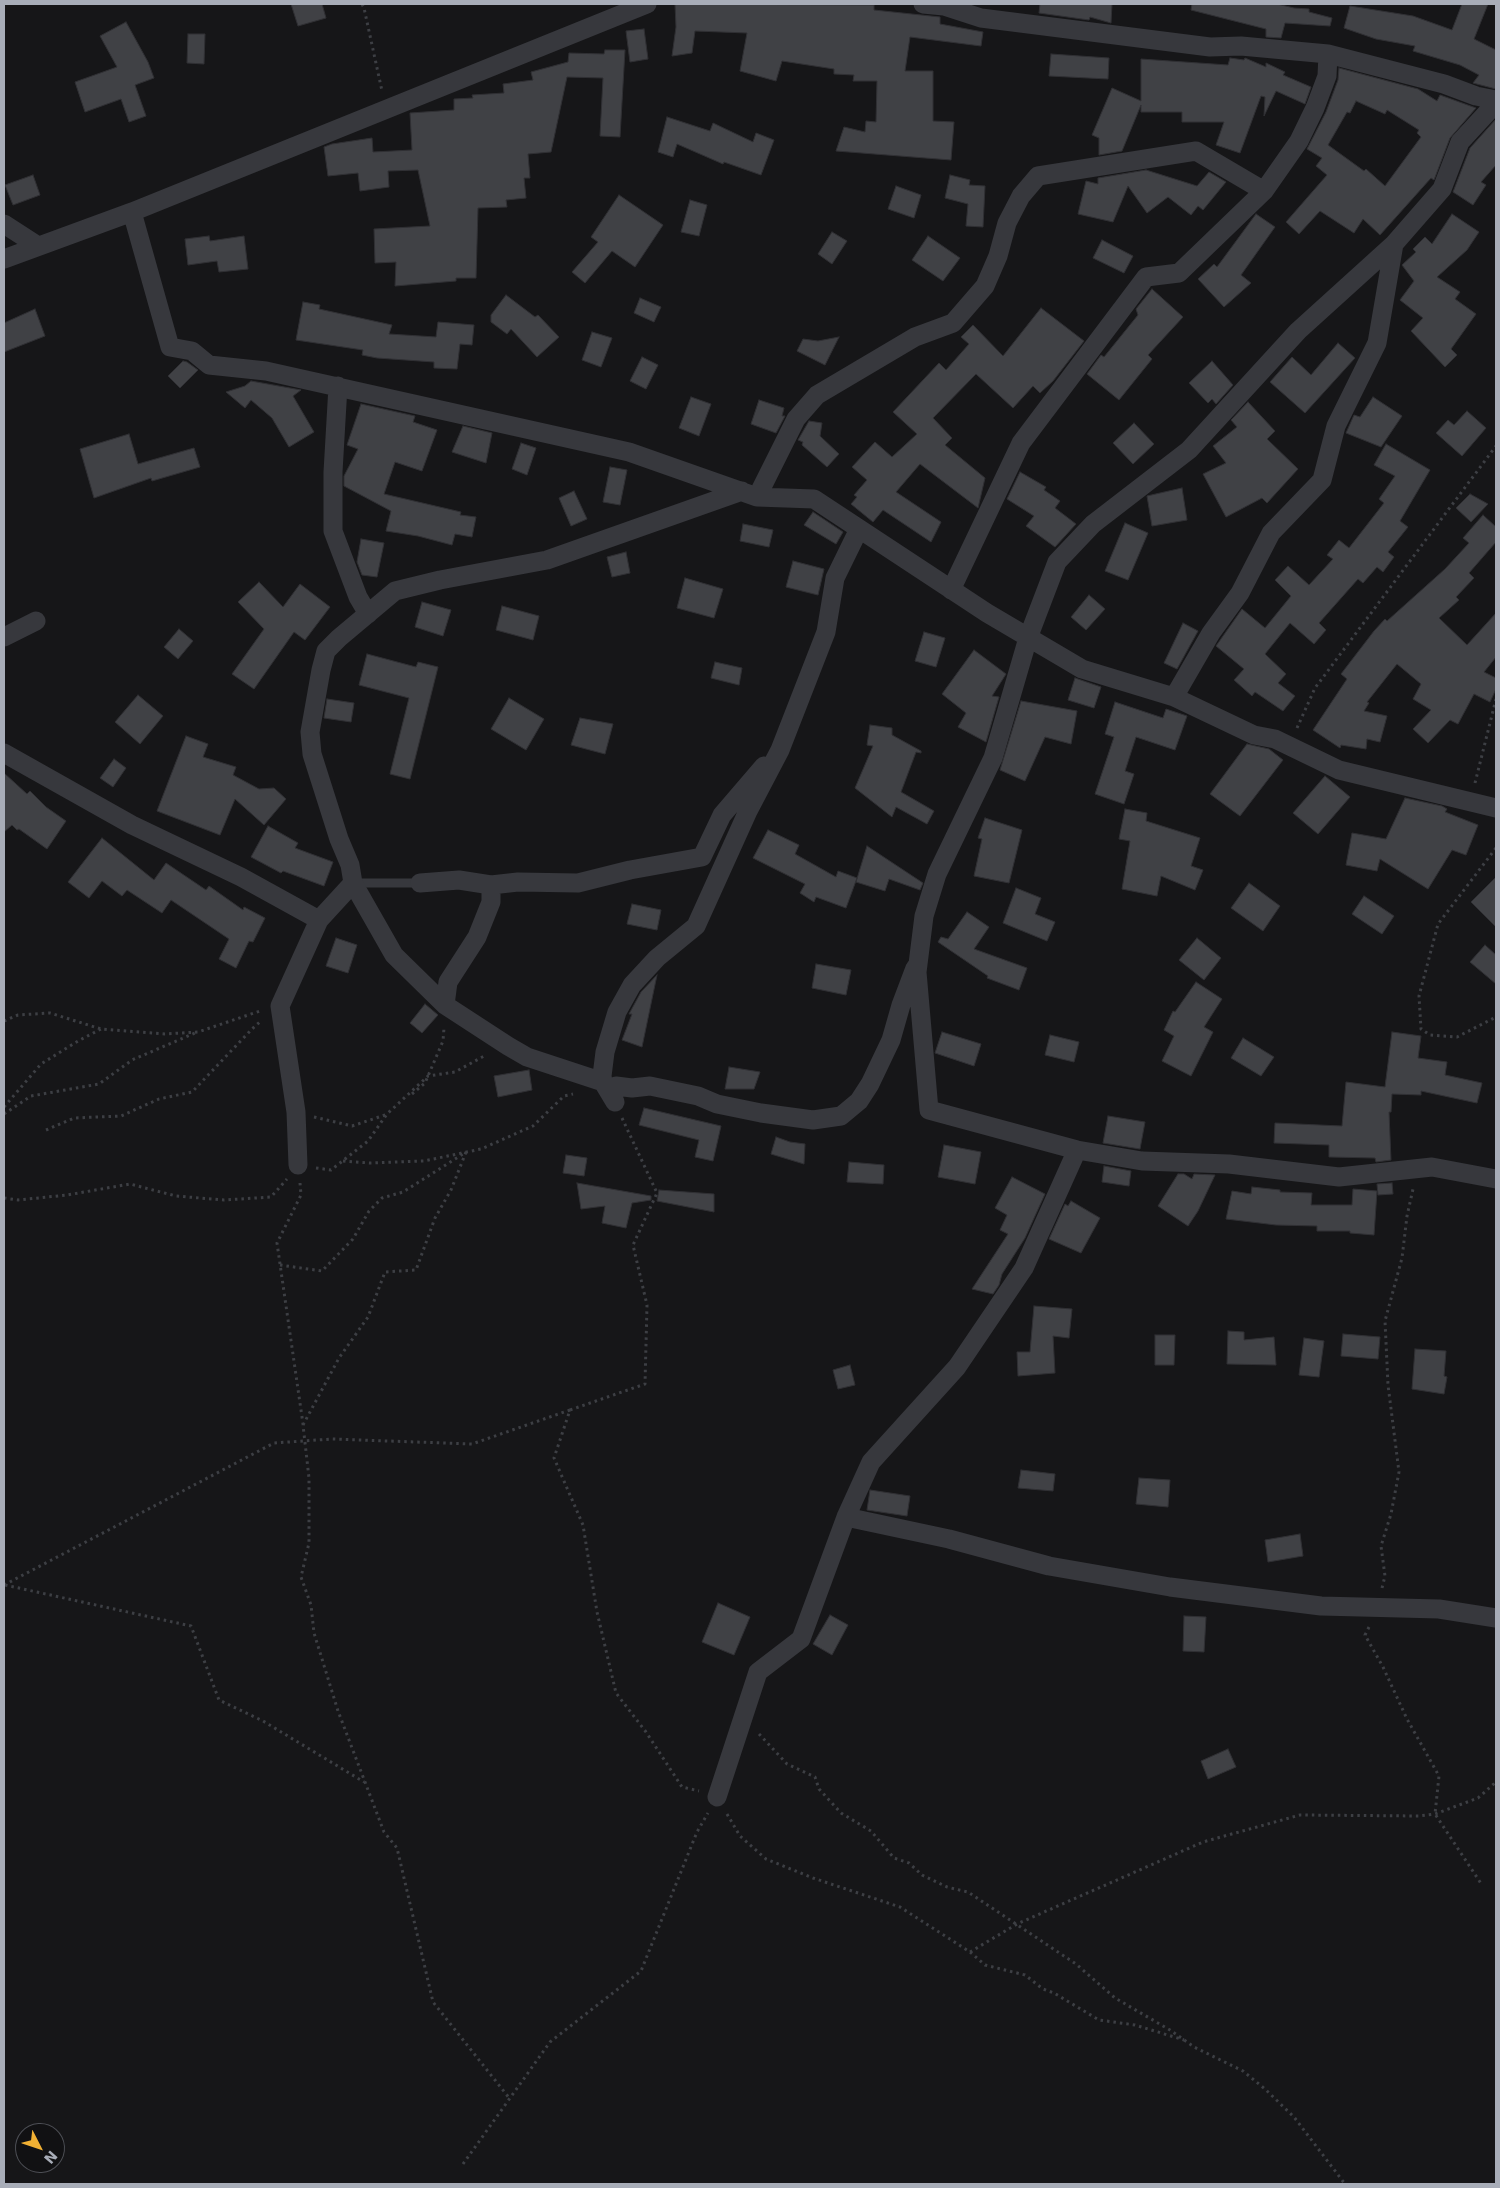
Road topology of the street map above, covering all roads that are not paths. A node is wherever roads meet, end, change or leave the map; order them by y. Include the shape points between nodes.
1 (647, 4) edge
2 (923, 4) edge
3 (1328, 54) junction
4 (1496, 101) edge
5 (1264, 191) junction
6 (132, 212) junction
7 (4, 224) edge
8 (1394, 244) junction
9 (38, 246) junction
10 (4, 259) edge
11 (338, 386) junction
12 (749, 494) junction
13 (859, 529) junction
14 (951, 590) junction
15 (368, 614) junction
16 (36, 621) dead end
17 (4, 637) edge
18 (1028, 638) junction
19 (1174, 697) junction
20 (780, 750) junction
21 (4, 753) edge
22 (1496, 808) edge
23 (353, 883) junction
24 (420, 883) joint
25 (491, 885) junction
26 (319, 920) junction
27 (918, 961) junction
28 (445, 1005) junction
29 (610, 1089) junction
30 (1077, 1150) junction
31 (298, 1165) road end
32 (1496, 1179) edge
33 (846, 1517) junction
34 (1496, 1618) edge
35 (717, 1797) road end

1 - 6 street
2 - 3 street via 944,6 981,18 1210,47 1241,46
3 - 4 street
3 - 5 street via 1327,76 1315,108 1299,141
4 - 8 street via 1460,142 1442,189
5 - 12 street via 1196,152 1038,176 1021,196 1007,222 998,256 985,286 953,323 915,337 817,395 796,419
5 - 14 street via 1179,273 1146,277 1021,442
6 - 9 street
6 - 11 street via 170,347 192,351 209,365 266,371
7 - 9 street
8 - 18 street via 1298,331 1189,450 1093,524 1057,562
8 - 19 street via 1377,343 1336,426 1322,480 1271,534 1240,593
9 - 10 street
11 - 12 street via 629,452
11 - 15 street via 333,531 358,597
12 - 13 street via 814,499
12 - 15 street via 547,560 395,591
13 - 14 street
13 - 20 street via 835,578 826,632
14 - 18 street
15 - 23 street via 326,651 310,732 312,754 350,865
16 - 17 street
18 - 19 street via 1082,669
18 - 27 street via 993,758 937,874 924,916
19 - 22 street via 1254,735 1276,739 1339,770
20 - 25 street via 722,815 702,857 578,883
20 - 29 street via 748,811 696,926 651,964 632,985 621,1006 604,1052
21 - 26 street via 132,826 241,877
23 - 24 lane
23 - 26 street
23 - 28 street via 394,955
24 - 25 street via 459,880
25 - 28 street via 490,902 477,937 448,982
26 - 31 street via 280,1006 296,1112
27 - 29 street via 890,1040 870,1084 859,1102 841,1116 813,1120 761,1113 650,1086
27 - 30 street via 928,1110
28 - 29 street via 527,1057
30 - 32 street via 1142,1160 1229,1164 1339,1178 1432,1167
30 - 33 street via 1024,1268 957,1367 871,1462
33 - 34 street via 1049,1566 1170,1588 1320,1606 1439,1610
33 - 35 street via 802,1639 758,1672

